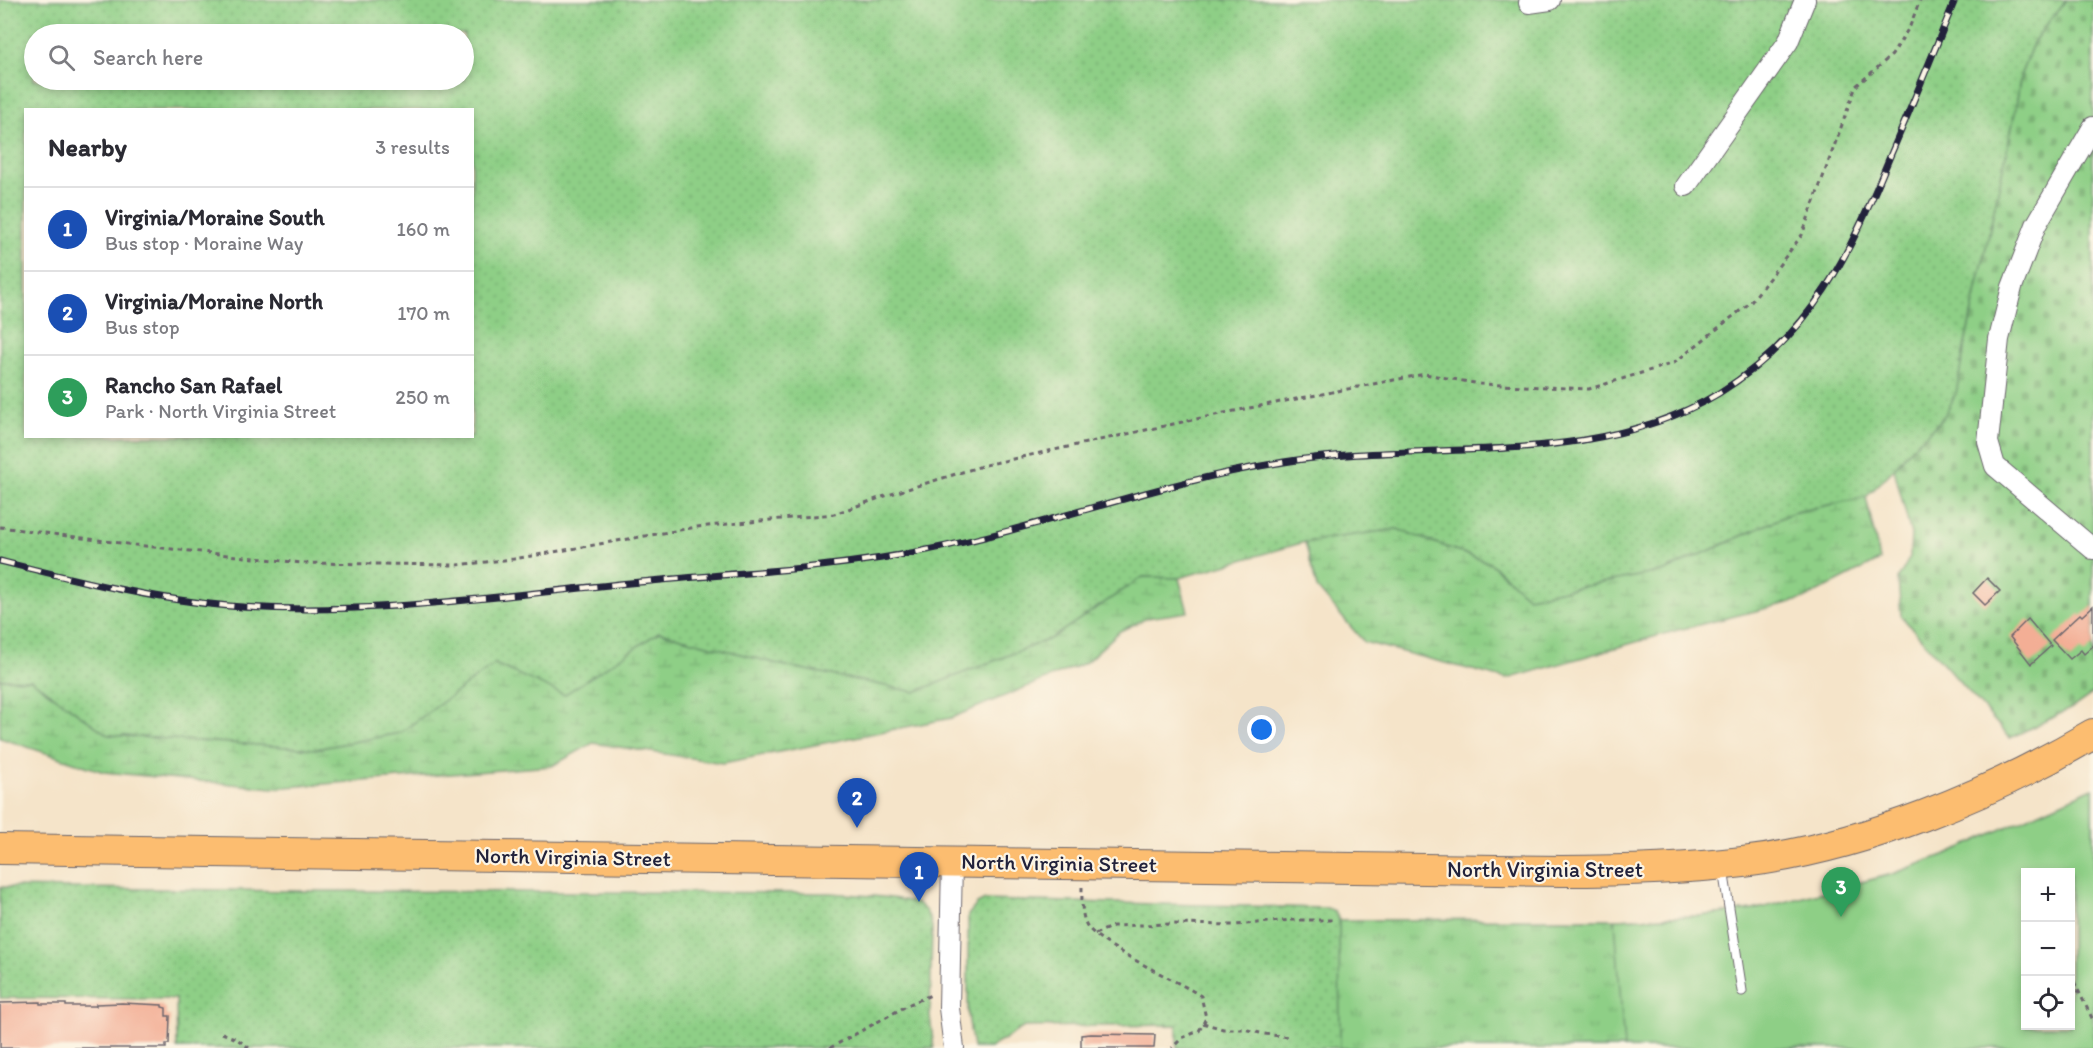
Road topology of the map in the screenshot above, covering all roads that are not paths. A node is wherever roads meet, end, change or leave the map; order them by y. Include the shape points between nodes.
1 (1550, 0) edge
2 (1805, 0) edge
3 (1529, 3) dead end
4 (2093, 127) edge
5 (1686, 186) dead end
6 (2093, 549) edge
7 (2093, 734) edge
8 (0, 849) edge
9 (952, 862) junction
10 (1722, 864) junction
11 (1742, 991) dead end
12 (954, 1048) edge

1 - 3 street
2 - 5 street via 1788,42
4 - 6 street via 2036,225 2012,287 1999,339 1988,442 1995,466
7 - 10 main road, North Virginia Street via 2027,770 1872,833 1786,854
8 - 9 main road, North Virginia Street
9 - 10 main road, North Virginia Street via 1561,871
9 - 12 street via 949,987
10 - 11 lane

